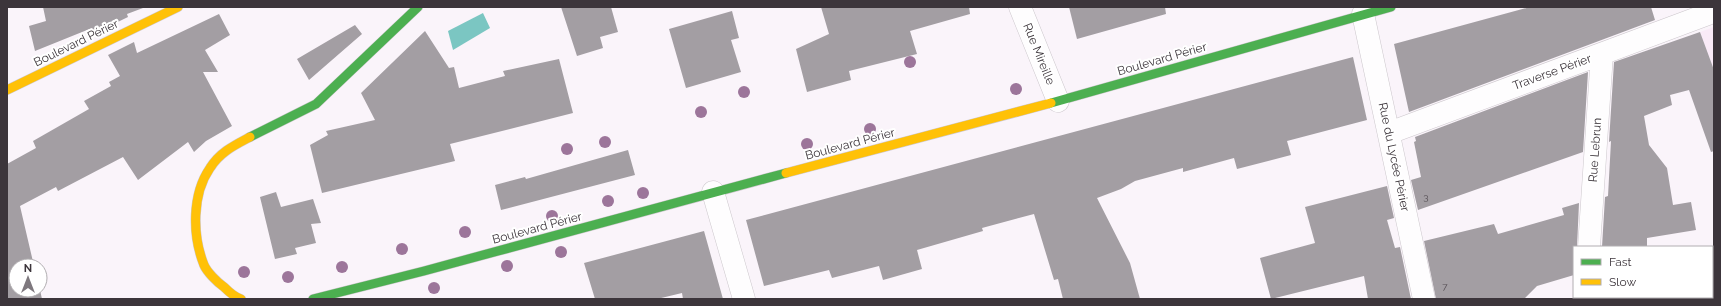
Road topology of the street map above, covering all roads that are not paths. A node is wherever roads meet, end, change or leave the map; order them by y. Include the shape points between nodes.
1 (178, 7) edge
2 (418, 7) edge
3 (1020, 7) edge
4 (1391, 7) edge
5 (1710, 7) edge
6 (1363, 14) junction
7 (1602, 54) junction
8 (7, 90) edge
9 (1058, 101) junction
10 (1389, 133) junction
11 (713, 192) junction
12 (1588, 246) edge
13 (241, 299) edge
14 (313, 299) edge
15 (744, 299) edge
16 (1424, 299) edge

1 - 8 street, Boulevard Périer
2 - 13 street via 316,104 228,148 210,167 200,186 196,213 197,240 204,266 220,284
3 - 9 street, Rue Mireille
4 - 6 street, Boulevard Périer
5 - 7 street, Traverse Périer via 1708,14
6 - 9 street, Boulevard Périer
6 - 10 street, Rue du Lycée Périer
7 - 10 street, Traverse Périer
7 - 12 street, Rue Lebrun
9 - 11 street, Boulevard Périer
10 - 16 street, Rue du Lycée Périer
11 - 14 street, Boulevard Périer
11 - 15 street

